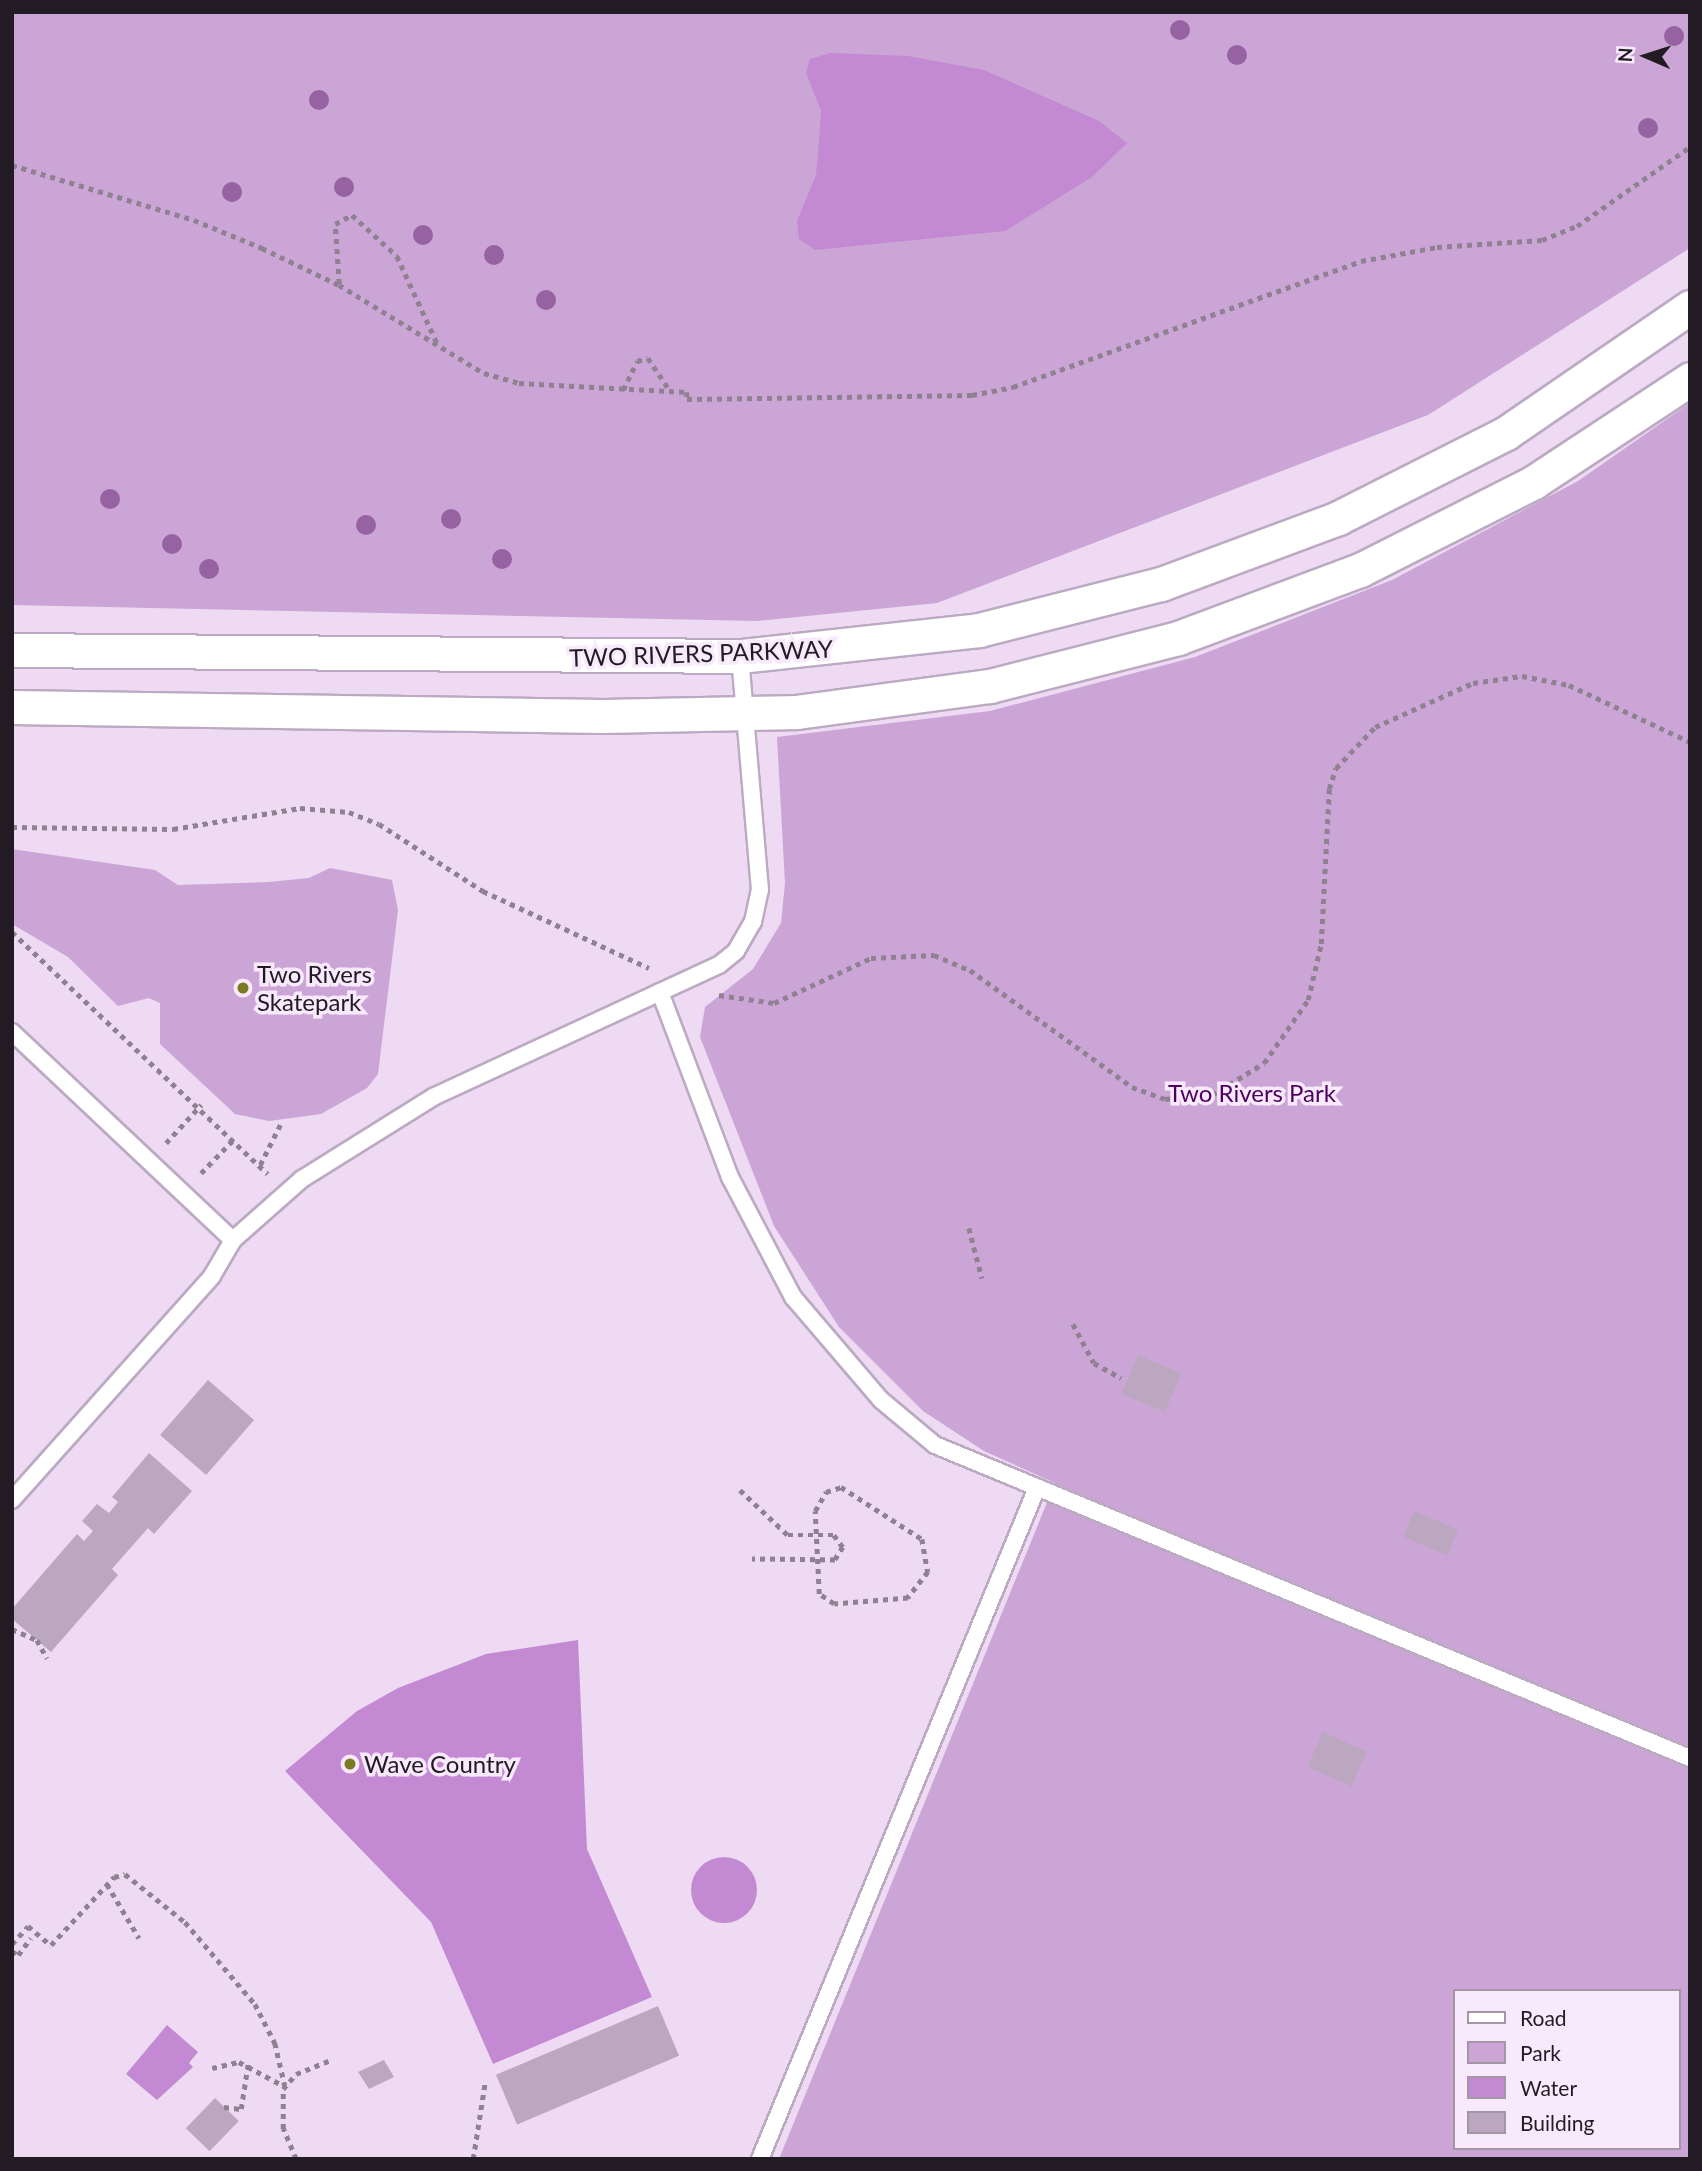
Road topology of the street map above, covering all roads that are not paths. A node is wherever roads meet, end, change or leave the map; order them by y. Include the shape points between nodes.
1 (1690, 307) edge
2 (1690, 379) edge
3 (12, 650) edge
4 (740, 656) junction
5 (12, 707) edge
6 (744, 712) junction
7 (660, 992) junction
8 (12, 1032) edge
9 (233, 1240) junction
10 (1036, 1490) junction
11 (12, 1500) edge
12 (1690, 1758) edge
13 (760, 2159) edge

1 - 4 street, TWO RIVERS PARKWAY via 1506,433 1338,518 1161,584 979,630
2 - 6 street via 1534,482 1360,570 1178,638 989,686
3 - 4 street, TWO RIVERS PARKWAY
4 - 6 lane
5 - 6 street
6 - 7 lane via 757,912 728,958
7 - 9 lane via 433,1097 286,1192
7 - 10 lane via 730,1177 793,1297 881,1400 935,1445
8 - 9 lane
9 - 11 lane via 212,1276
10 - 12 lane
10 - 13 lane

